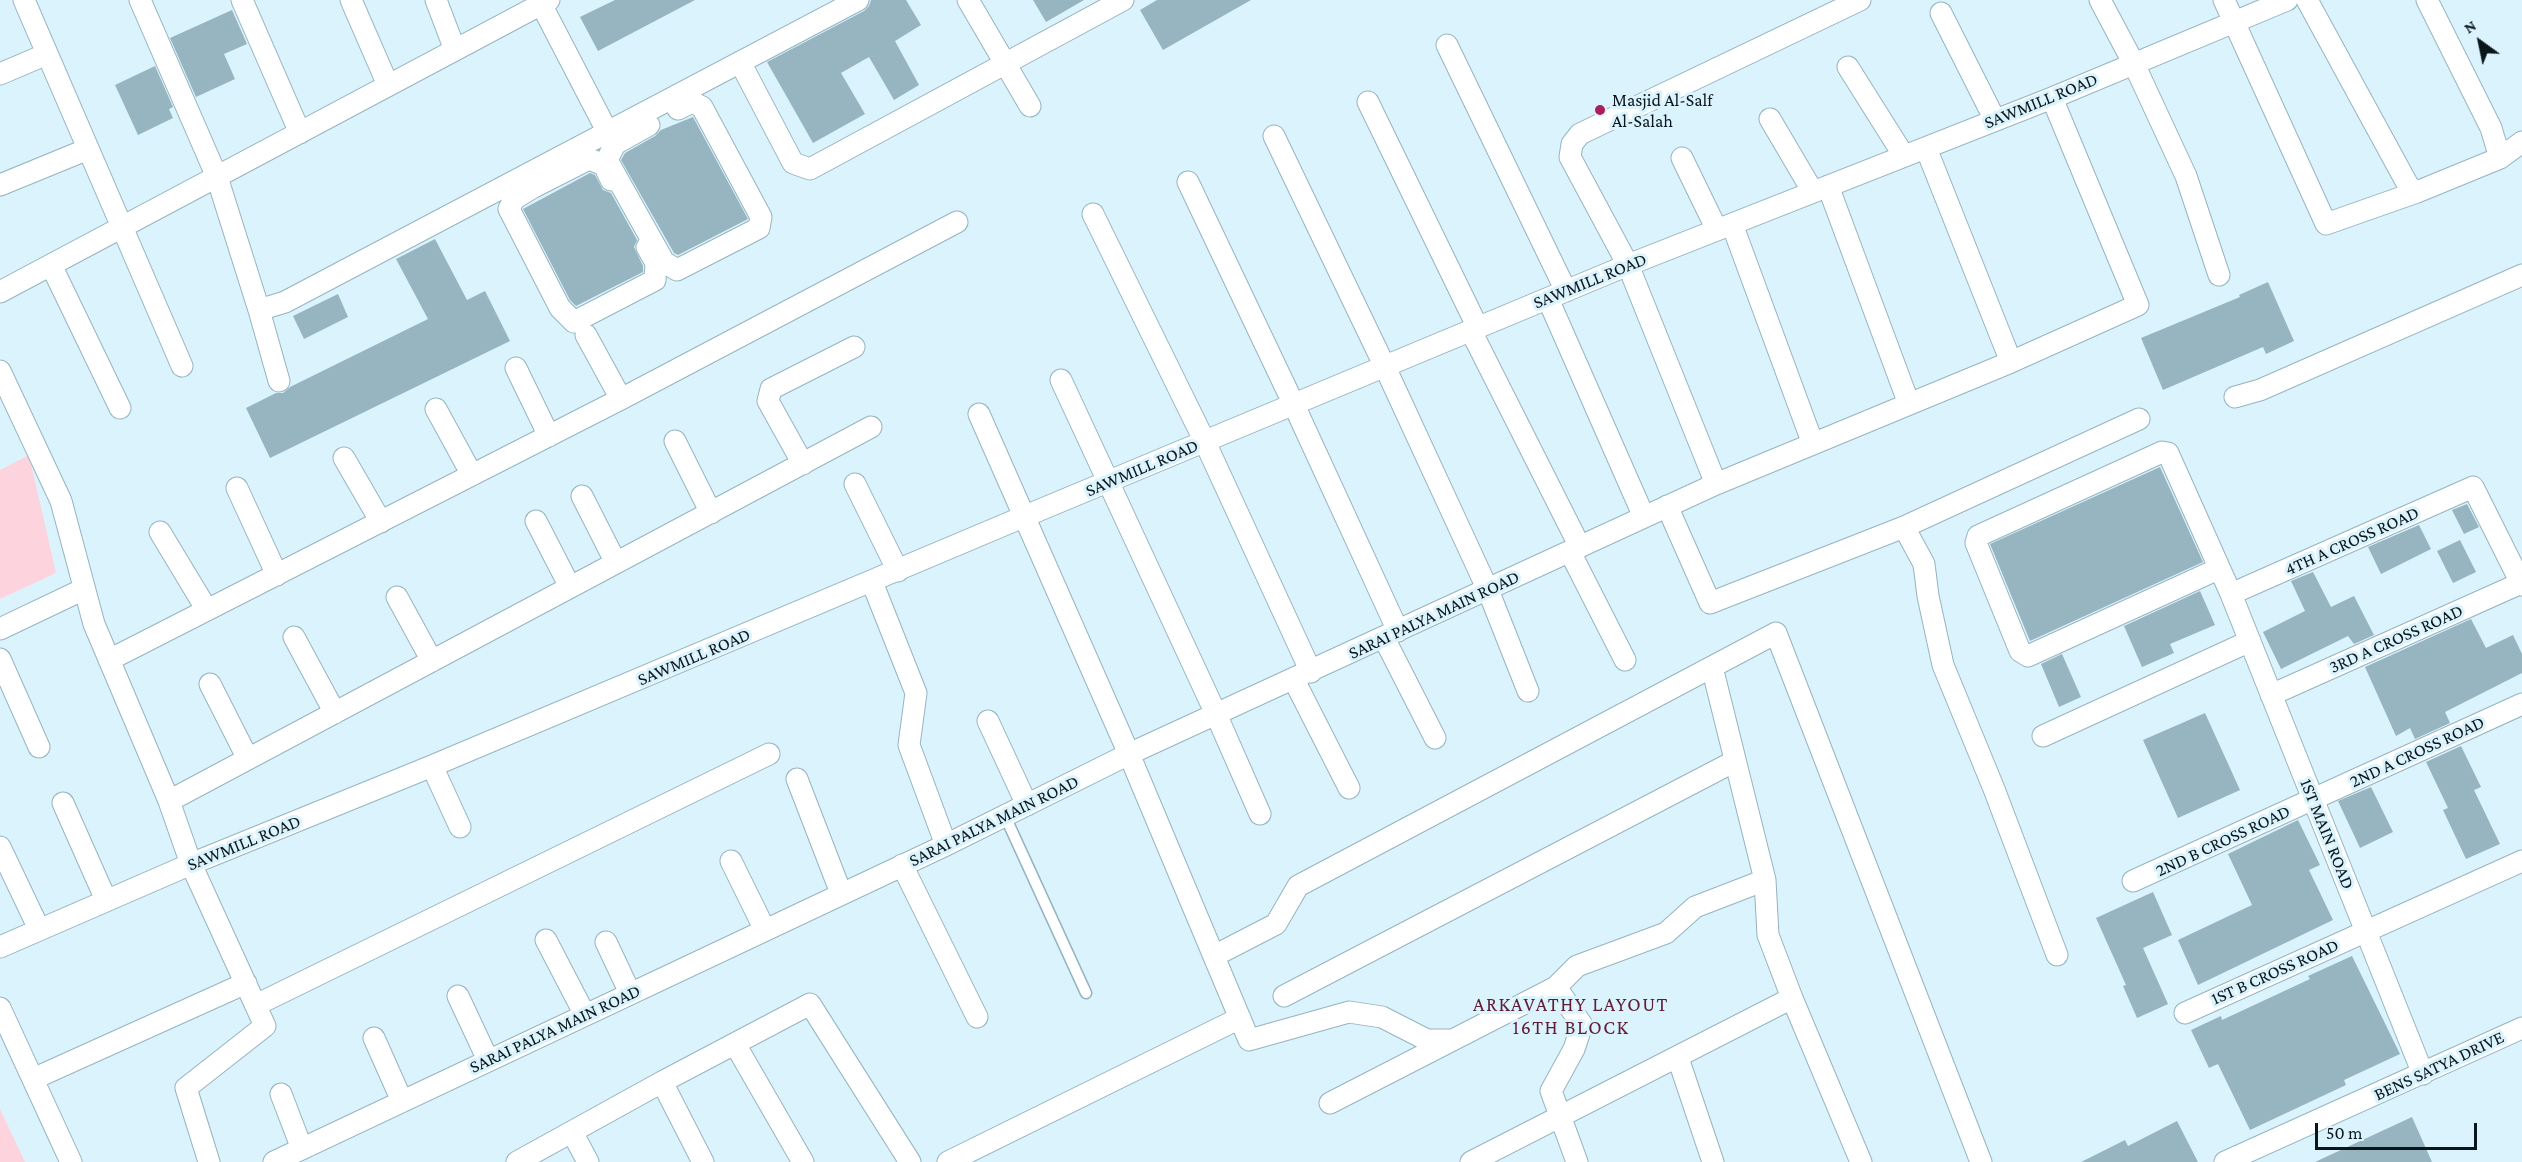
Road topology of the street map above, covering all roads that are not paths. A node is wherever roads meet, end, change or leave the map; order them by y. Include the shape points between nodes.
1 (24, 0) edge
2 (140, 0) edge
3 (242, 0) edge
4 (351, 0) edge
5 (436, 0) edge
6 (858, 0) edge
7 (968, 0) edge
8 (1123, 0) edge
9 (1860, 0) edge
10 (2100, 0) edge
11 (2224, 0) edge
12 (2287, 0) edge
13 (2307, 0) edge
14 (2427, 0) edge
15 (543, 1) edge
16 (1941, 13) dead end
17 (2234, 22) junction
18 (1447, 45) dead end
19 (455, 50) junction
20 (47, 54) junction
21 (740, 62) junction
22 (1004, 62) junction
23 (2134, 64) junction
24 (1848, 67) dead end
25 (0, 74) edge
26 (388, 85) junction
27 (2052, 98) junction
28 (1368, 102) dead end
29 (675, 104) junction
30 (1030, 106) dead end
31 (1770, 119) dead end
32 (1995, 120) junction
33 (607, 131) junction
34 (300, 133) junction
35 (1274, 136) dead end
36 (2522, 142) edge
37 (1926, 148) junction
38 (88, 149) junction
39 (1904, 156) junction
40 (1682, 158) dead end
41 (2500, 158) junction
42 (218, 177) junction
43 (528, 182) junction
44 (1188, 182) dead end
45 (0, 185) edge
46 (1821, 189) junction
47 (2417, 192) junction
48 (1093, 214) dead end
49 (957, 222) dead end
50 (1724, 227) junction
51 (121, 228) junction
52 (51, 265) junction
53 (1628, 265) junction
54 (2218, 275) dead end
55 (2522, 275) edge
56 (0, 292) edge
57 (1557, 295) junction
58 (259, 310) junction
59 (1474, 329) junction
60 (586, 335) dead end
61 (854, 347) dead end
62 (2011, 362) junction
63 (182, 366) dead end
64 (1385, 367) junction
65 (516, 368) dead end
66 (0, 371) edge
67 (1061, 380) dead end
68 (279, 381) dead end
69 (2235, 397) dead end
70 (621, 399) junction
71 (1909, 404) junction
72 (1294, 405) junction
73 (120, 408) dead end
74 (436, 409) dead end
75 (979, 414) dead end
76 (2139, 419) dead end
77 (871, 428) dead end
78 (549, 436) junction
79 (675, 441) dead end
80 (1205, 442) junction
81 (1813, 444) junction
82 (344, 458) dead end
83 (803, 464) junction
84 (472, 475) junction
85 (1109, 483) junction
86 (855, 484) dead end
87 (1716, 484) junction
88 (237, 488) dead end
89 (582, 496) dead end
90 (1667, 506) junction
91 (711, 513) junction
92 (1023, 517) junction
93 (1644, 517) junction
94 (536, 521) dead end
95 (381, 522) junction
96 (1904, 527) junction
97 (160, 532) dead end
98 (1575, 549) junction
99 (616, 563) junction
100 (2218, 568) junction
101 (898, 571) junction
102 (277, 575) junction
103 (872, 582) junction
104 (2521, 584) edge
105 (570, 587) junction
106 (84, 589) junction
107 (1488, 590) junction
108 (2230, 594) junction
109 (396, 597) dead end
110 (207, 610) junction
111 (0, 629) edge
112 (1391, 635) junction
113 (294, 637) dead end
114 (2250, 641) junction
115 (0, 659) edge
116 (109, 660) junction
117 (1624, 660) dead end
118 (432, 661) junction
119 (1712, 667) junction
120 (1302, 676) junction
121 (210, 684) dead end
122 (1528, 691) dead end
123 (2271, 695) junction
124 (2522, 704) edge
125 (335, 713) junction
126 (1216, 714) junction
127 (988, 721) dead end
128 (2043, 736) dead end
129 (1435, 738) dead end
130 (39, 747) dead end
131 (769, 754) dead end
132 (1129, 754) junction
133 (248, 759) junction
134 (1735, 761) junction
135 (432, 766) junction
136 (797, 779) dead end
137 (1348, 788) dead end
138 (2313, 800) junction
139 (169, 801) junction
140 (63, 803) dead end
141 (1027, 805) junction
142 (1260, 814) dead end
143 (1005, 816) junction
144 (460, 827) dead end
145 (946, 845) junction
146 (0, 847) edge
147 (731, 861) dead end
148 (2522, 861) edge
149 (191, 864) junction
150 (902, 865) junction
151 (1765, 880) junction
152 (2133, 881) dead end
153 (841, 893) junction
154 (106, 900) junction
155 (39, 929) junction
156 (765, 930) junction
157 (2366, 932) junction
158 (546, 940) dead end
159 (606, 942) dead end
160 (0, 947) edge
161 (2056, 955) dead end
162 (1214, 956) junction
163 (246, 983) junction
164 (1556, 987) junction
165 (630, 993) junction
166 (1086, 993) dead end
167 (458, 996) dead end
168 (1284, 996) dead end
169 (1792, 998) junction
170 (256, 1005) junction
171 (0, 1008) edge
172 (2185, 1013) dead end
173 (585, 1015) junction
174 (977, 1017) dead end
175 (1240, 1018) junction
176 (2522, 1028) edge
177 (374, 1038) dead end
178 (1452, 1040) junction
179 (735, 1044) junction
180 (1678, 1058) junction
181 (488, 1060) junction
182 (2423, 1074) junction
183 (33, 1079) junction
184 (662, 1082) junction
185 (281, 1094) dead end
186 (402, 1101) junction
187 (1330, 1103) dead end
188 (1560, 1116) junction
189 (572, 1132) junction
190 (302, 1149) junction
191 (71, 1162) edge
192 (209, 1162) edge
193 (274, 1162) edge
194 (517, 1162) edge
195 (588, 1162) edge
196 (703, 1162) edge
197 (803, 1162) edge
198 (910, 1162) edge
199 (948, 1162) edge
200 (1471, 1162) edge
201 (1577, 1162) edge
202 (1713, 1162) edge
203 (1861, 1162) edge
204 (1981, 1162) edge
205 (2225, 1162) edge

1 - 20 street
2 - 42 street
3 - 34 street
4 - 26 street
5 - 19 street
6 - 21 street
7 - 22 street
8 - 22 street
9 - 53 street via 1580,134 1572,144 1570,157
10 - 23 street
11 - 17 street
12 - 17 street, SAWMILL ROAD
13 - 47 street via 2401,177
14 - 41 street via 2491,128
15 - 19 street
15 - 33 street
16 - 32 street
17 - 23 street, SAWMILL ROAD
17 - 47 street via 2326,224
18 - 57 street
19 - 26 street
20 - 25 street
20 - 38 street
21 - 22 street via 793,163 810,169
21 - 29 street
22 - 30 street
23 - 27 street, SAWMILL ROAD
23 - 54 street via 2186,176
24 - 39 street
26 - 34 street
27 - 32 street, SAWMILL ROAD
27 - 62 street, SARAI PALYA MAIN ROAD via 2138,305
28 - 59 street
29 - 29 street via 692,102 702,107 761,218 759,228 677,270 664,262 607,160 615,144
29 - 33 street
31 - 46 street
32 - 37 street, SAWMILL ROAD
33 - 43 street
34 - 42 street
35 - 64 street
36 - 41 street
37 - 39 street, SAWMILL ROAD
37 - 62 street
38 - 45 street
38 - 51 street
39 - 46 street, SAWMILL ROAD
40 - 50 street
41 - 47 street
42 - 51 street
42 - 58 street
43 - 43 street via 589,159 604,165 656,263 655,280 574,322 560,308 509,209
43 - 58 street via 285,302
44 - 72 street
46 - 50 street, SAWMILL ROAD
46 - 71 street
48 - 80 street
49 - 70 street
50 - 53 street, SAWMILL ROAD
50 - 81 street
51 - 52 street
51 - 63 street
52 - 56 street
52 - 73 street
53 - 57 street, SAWMILL ROAD
53 - 87 street
55 - 69 street via 2260,390
57 - 59 street, SAWMILL ROAD
57 - 93 street
58 - 68 street
59 - 64 street, SAWMILL ROAD
59 - 98 street
60 - 70 street
61 - 83 street via 771,389 768,401
62 - 71 street, SARAI PALYA MAIN ROAD
64 - 72 street, SAWMILL ROAD
64 - 107 street
65 - 78 street
66 - 106 street via 61,501
67 - 85 street
70 - 78 street
71 - 81 street, SARAI PALYA MAIN ROAD
72 - 80 street, SAWMILL ROAD
72 - 112 street
74 - 84 street
75 - 92 street
76 - 96 street
77 - 83 street
78 - 84 street
79 - 91 street
80 - 85 street, SAWMILL ROAD
80 - 120 street
81 - 87 street, SARAI PALYA MAIN ROAD
82 - 95 street
83 - 91 street
84 - 95 street
85 - 92 street, SAWMILL ROAD
85 - 126 street
86 - 101 street
87 - 90 street, SARAI PALYA MAIN ROAD
88 - 102 street
89 - 99 street
90 - 93 street, SARAI PALYA MAIN ROAD
90 - 96 street via 1710,603
91 - 99 street
92 - 101 street, SAWMILL ROAD
92 - 132 street
93 - 98 street, SARAI PALYA MAIN ROAD
94 - 105 street
95 - 102 street
96 - 161 street via 1924,564 1943,665
97 - 110 street
98 - 107 street, SARAI PALYA MAIN ROAD
98 - 117 street
99 - 105 street
100 - 100 street, 1ST MAIN ROAD via 2166,451 1978,536 1976,543 2020,651 2028,656
100 - 108 street, 1ST MAIN ROAD
101 - 103 street, SAWMILL ROAD
102 - 110 street
103 - 135 street, SAWMILL ROAD
103 - 145 street via 916,693 909,745
104 - 108 street, 4TH A CROSS ROAD via 2473,487
104 - 123 street, 3RD A CROSS ROAD
105 - 118 street
106 - 111 street
106 - 116 street
107 - 112 street, SARAI PALYA MAIN ROAD
107 - 122 street
108 - 114 street, 1ST MAIN ROAD
109 - 118 street
110 - 116 street
112 - 120 street, SARAI PALYA MAIN ROAD
112 - 129 street
113 - 125 street
114 - 123 street, 1ST MAIN ROAD
114 - 128 street
115 - 130 street
116 - 139 street
118 - 125 street
119 - 134 street
119 - 162 street via 1298,886 1276,924
119 - 204 street via 1776,633
120 - 126 street, SARAI PALYA MAIN ROAD
120 - 137 street
121 - 133 street
123 - 138 street, 1ST MAIN ROAD
124 - 138 street, 2ND A CROSS ROAD
125 - 133 street
126 - 132 street, SARAI PALYA MAIN ROAD
126 - 142 street
127 - 141 street
131 - 170 street
132 - 141 street, SARAI PALYA MAIN ROAD
132 - 162 street
133 - 139 street
134 - 151 street
134 - 168 street
135 - 144 street
135 - 149 street, SAWMILL ROAD
136 - 153 street
138 - 152 street, 2ND B CROSS ROAD
138 - 157 street, 1ST MAIN ROAD
139 - 149 street
140 - 154 street
141 - 143 street, SARAI PALYA MAIN ROAD
143 - 145 street, SARAI PALYA MAIN ROAD
143 - 166 lane
145 - 150 street, SARAI PALYA MAIN ROAD
146 - 155 street
147 - 156 street
148 - 157 street, 1ST B CROSS ROAD
149 - 154 street, SAWMILL ROAD
149 - 163 street
150 - 153 street, SARAI PALYA MAIN ROAD
150 - 174 street
151 - 164 street via 1695,907 1666,933 1577,966
151 - 169 street via 1768,935
153 - 156 street, SARAI PALYA MAIN ROAD
154 - 155 street, SAWMILL ROAD
155 - 160 street, SAWMILL ROAD
156 - 165 street, SARAI PALYA MAIN ROAD
157 - 172 street, 1ST B CROSS ROAD
157 - 182 street, 1ST MAIN ROAD
158 - 173 street
159 - 165 street
162 - 175 street
163 - 170 street
163 - 183 street
164 - 178 street
164 - 188 street via 1582,1025 1551,1091
165 - 173 street, SARAI PALYA MAIN ROAD
167 - 181 street
169 - 180 street
169 - 203 street
170 - 192 street via 265,1026 186,1088
171 - 183 street
173 - 181 street, SARAI PALYA MAIN ROAD
175 - 178 street via 1249,1040 1349,1012 1382,1017 1427,1040
175 - 199 street
176 - 182 street, BENS SATYA DRIVE
177 - 186 street
178 - 187 street
179 - 184 street
179 - 197 street
179 - 198 street via 810,1004
180 - 188 street
180 - 202 street
181 - 186 street, SARAI PALYA MAIN ROAD
182 - 205 street, BENS SATYA DRIVE
183 - 191 street
184 - 189 street
184 - 196 street
185 - 190 street
186 - 190 street, SARAI PALYA MAIN ROAD
188 - 200 street
188 - 201 street
189 - 194 street
189 - 195 street
190 - 193 street, SARAI PALYA MAIN ROAD

